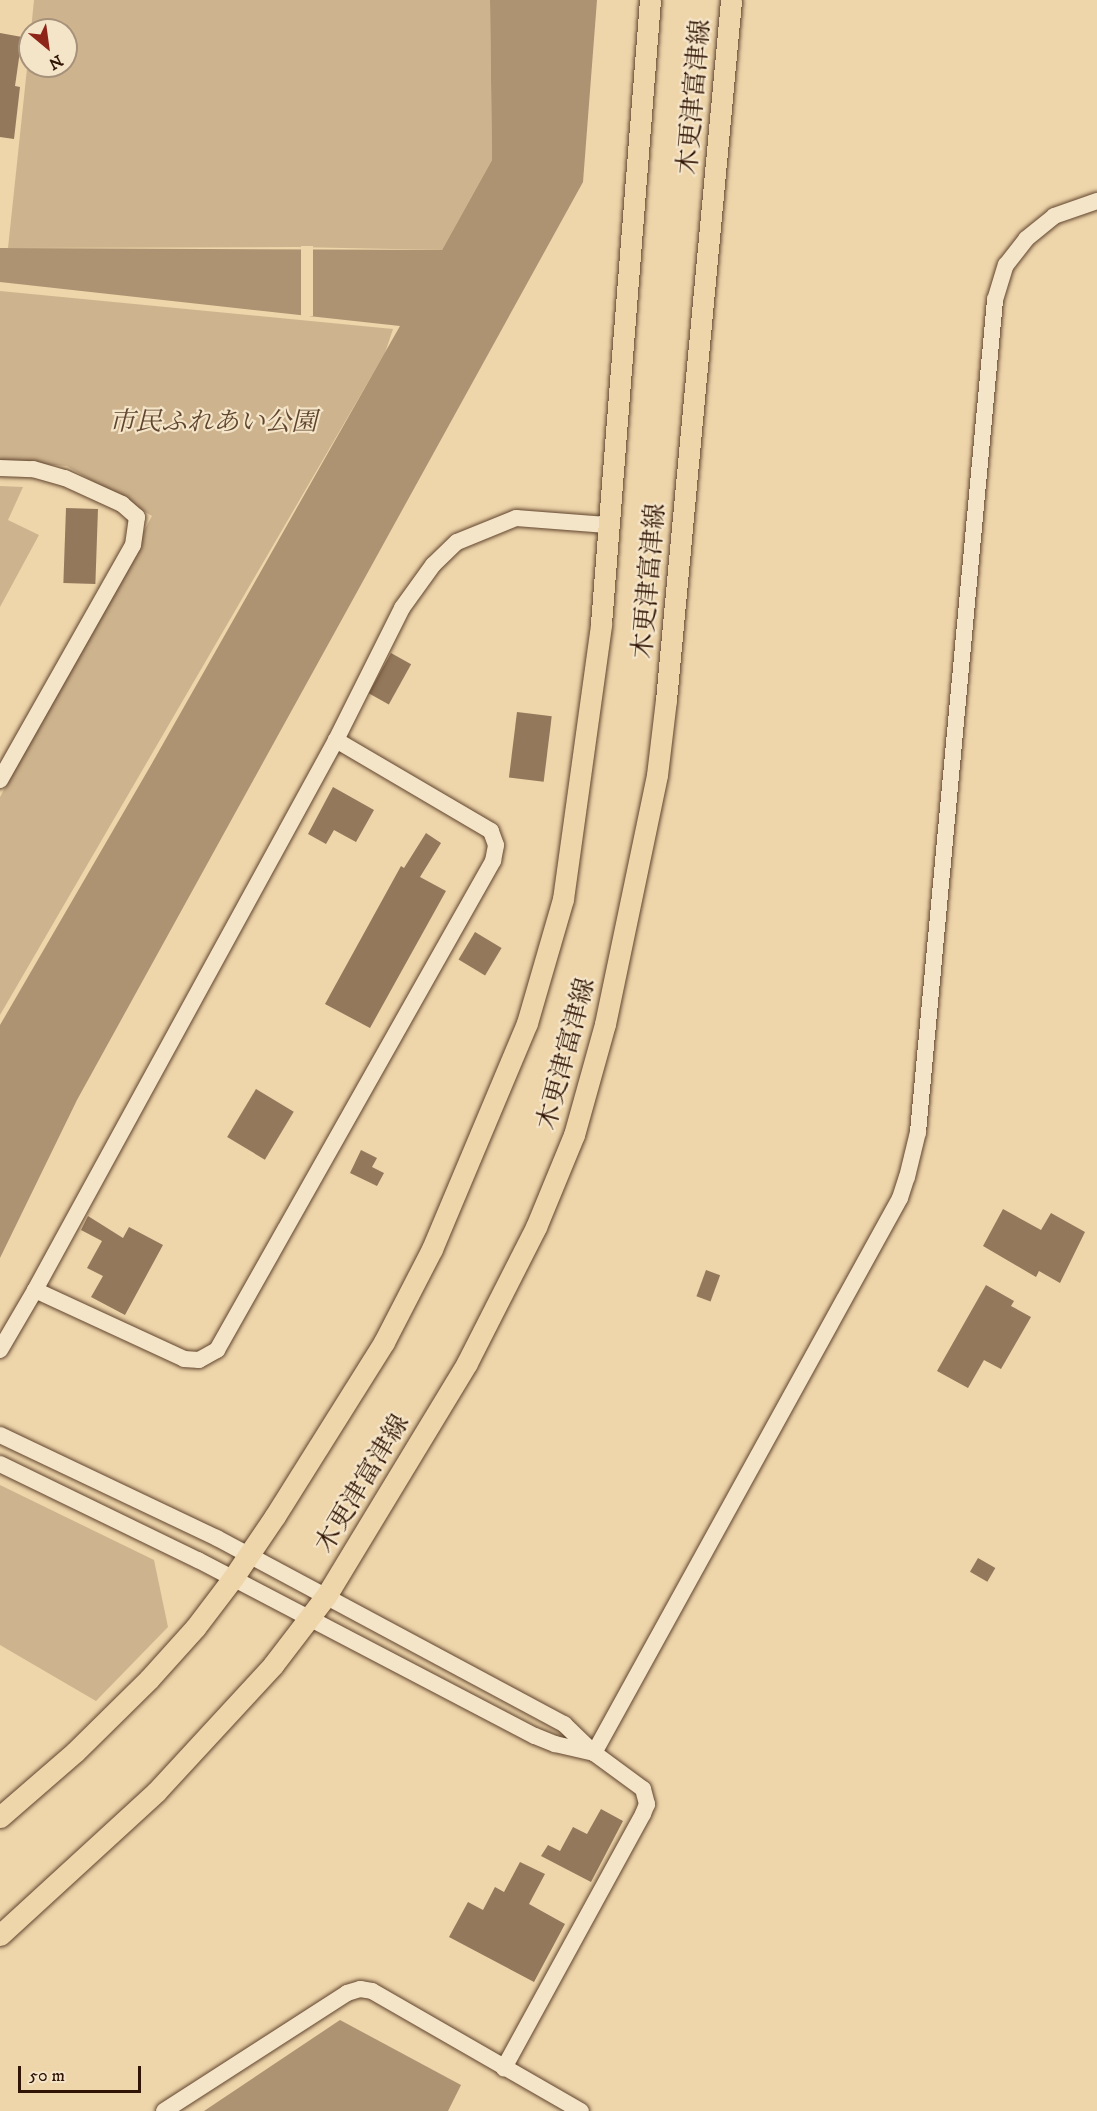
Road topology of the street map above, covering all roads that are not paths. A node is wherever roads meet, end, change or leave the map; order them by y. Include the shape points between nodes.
1 (650, 0) edge
2 (731, 0) edge
3 (1097, 201) edge
4 (0, 468) edge
5 (608, 525) junction
6 (336, 740) junction
7 (0, 780) edge
8 (35, 1290) junction
9 (0, 1350) edge
10 (0, 1436) edge
11 (0, 1464) edge
12 (249, 1555) junction
13 (233, 1578) junction
14 (326, 1596) junction
15 (309, 1618) junction
16 (594, 1753) junction
17 (0, 1817) edge
18 (0, 1935) edge
19 (504, 2068) junction
20 (164, 2111) edge
21 (581, 2111) edge

1 - 5 main road, 木更津富津線
2 - 14 main road, 木更津富津線 via 666,700 648,827 605,1024 574,1135 536,1227 467,1364
3 - 16 street via 1054,216 1026,239 1006,265 995,300 918,1132 904,1187
4 - 7 street via 33,469 65,478 122,504 136,517 133,545
5 - 6 street via 516,518 457,542 433,565 402,608
5 - 12 main road, 木更津富津線 via 602,624 563,899 527,1023 432,1249 384,1342
6 - 8 street
6 - 8 street via 491,831 496,845 493,861 217,1350 199,1360 184,1359
8 - 9 street
10 - 12 street
11 - 13 street
12 - 13 main road, 木更津富津線
12 - 14 street
13 - 15 street
13 - 17 main road, 木更津富津線 via 149,1679 75,1752
14 - 15 main road, 木更津富津線
14 - 16 street via 564,1724
15 - 16 street via 535,1736
15 - 18 main road, 木更津富津線 via 273,1665 156,1792
16 - 19 street via 640,1785 647,1799 646,1809
19 - 20 street via 372,1991 360,1989 347,1993
19 - 21 street

